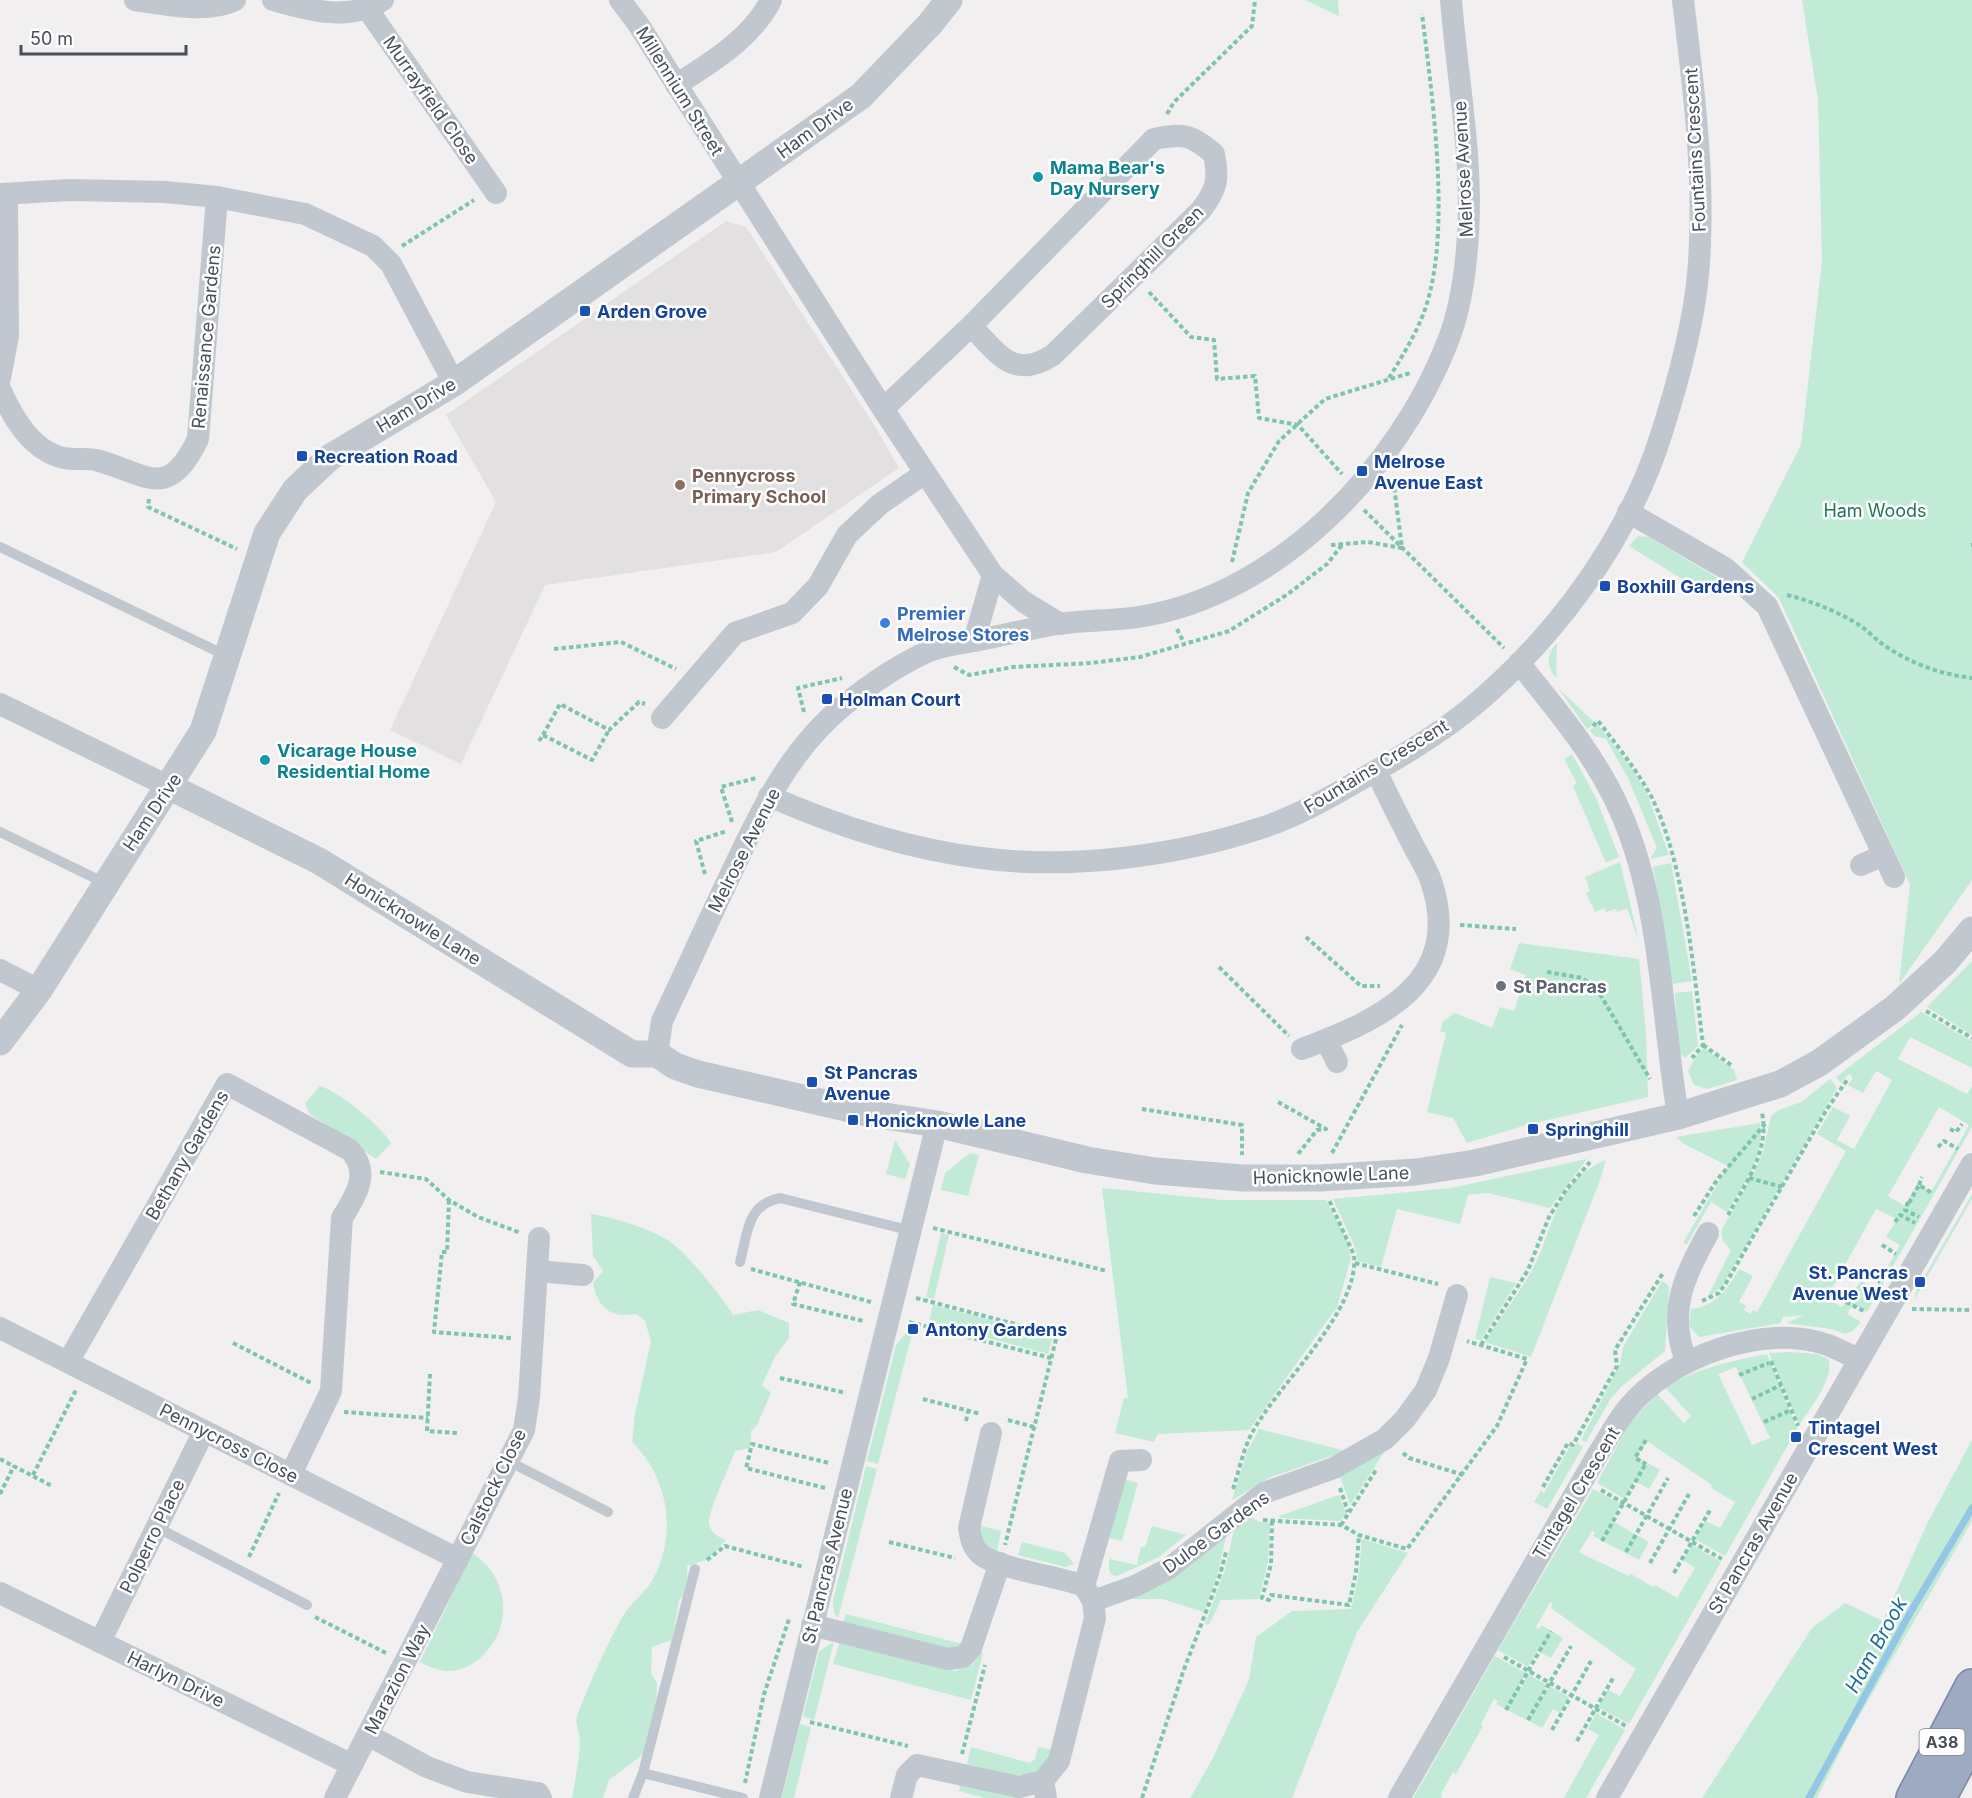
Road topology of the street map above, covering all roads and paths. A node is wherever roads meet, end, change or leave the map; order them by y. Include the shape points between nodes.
1 (135, 0) edge
2 (235, 0) edge
3 (273, 0) edge
4 (620, 0) edge
5 (771, 0) edge
6 (949, 0) edge
7 (1255, 0) edge
8 (1451, 0) edge
9 (1683, 0) edge
10 (375, 3) edge
11 (1422, 14) dead end
12 (676, 85) junction
13 (1154, 139) junction
14 (738, 184) junction
15 (494, 190) joint
16 (4, 194) edge
17 (217, 197) junction
18 (385, 258) junction
19 (1134, 276) junction
20 (970, 326) junction
21 (1435, 369) junction
22 (0, 378) edge
23 (1389, 378) junction
24 (454, 383) junction
25 (0, 389) edge
26 (883, 409) junction
27 (1298, 425) junction
28 (1389, 451) junction
29 (925, 473) junction
30 (152, 480) junction
31 (1353, 492) junction
32 (1628, 513) junction
33 (1295, 545) junction
34 (1402, 548) junction
35 (1, 551) edge
36 (258, 558) junction
37 (993, 575) junction
38 (1236, 585) junction
39 (1778, 592) dead end
40 (1060, 624) junction
41 (974, 641) junction
42 (554, 649) dead end
43 (228, 657) junction
44 (1519, 663) junction
45 (1972, 678) edge
46 (695, 679) junction
47 (0, 704) edge
48 (662, 718) joint
49 (609, 730) junction
50 (543, 735) junction
51 (539, 741) dead end
52 (1376, 771) junction
53 (170, 788) junction
54 (769, 796) junction
55 (734, 829) dead end
56 (0, 832) edge
57 (1884, 855) junction
58 (1861, 866) dead end
59 (1894, 877) dead end
60 (105, 884) junction
61 (715, 907) junction
62 (1438, 924) junction
63 (1516, 929) dead end
64 (1972, 930) edge
65 (1306, 937) dead end
66 (1219, 967) dead end
67 (0, 970) edge
68 (1547, 972) dead end
69 (1416, 987) junction
70 (39, 990) junction
71 (1907, 998) junction
72 (1405, 1020) dead end
73 (1972, 1038) edge
74 (1326, 1040) junction
75 (0, 1042) edge
76 (1703, 1045) dead end
77 (1302, 1049) joint
78 (657, 1054) junction
79 (1337, 1062) dead end
80 (1731, 1065) dead end
81 (1650, 1079) dead end
82 (1847, 1080) dead end
83 (1758, 1091) junction
84 (1278, 1102) dead end
85 (1142, 1109) dead end
86 (1678, 1116) junction
87 (937, 1124) junction
88 (1765, 1124) junction
89 (1962, 1124) dead end
90 (1605, 1134) junction
91 (1944, 1141) junction
92 (1938, 1147) dead end
93 (1967, 1157) edge
94 (360, 1173) junction
95 (1922, 1177) dead end
96 (1243, 1178) junction
97 (1279, 1178) junction
98 (1320, 1178) junction
99 (1749, 1178) junction
100 (1917, 1186) junction
101 (1782, 1187) junction
102 (1936, 1195) dead end
103 (449, 1200) junction
104 (1728, 1215) dead end
105 (1922, 1219) dead end
106 (1910, 1220) dead end
107 (1895, 1222) dead end
108 (914, 1227) junction
109 (1698, 1229) joint
110 (539, 1238) joint
111 (1882, 1245) dead end
112 (1892, 1251) dead end
113 (740, 1262) joint
114 (1355, 1263) junction
115 (1666, 1269) dead end
116 (537, 1271) junction
117 (1107, 1271) dead end
118 (1865, 1274) dead end
119 (583, 1275) dead end
120 (1876, 1280) dead end
121 (800, 1282) junction
122 (1457, 1295) joint
123 (1846, 1302) dead end
124 (893, 1306) junction
125 (1678, 1306) junction
126 (1859, 1308) dead end
127 (1972, 1310) edge
128 (1885, 1315) junction
129 (863, 1322) dead end
130 (0, 1328) edge
131 (493, 1338) dead end
132 (1764, 1339) junction
133 (233, 1343) dead end
134 (1051, 1358) junction
135 (1858, 1359) junction
136 (1686, 1361) junction
137 (1771, 1362) junction
138 (77, 1366) junction
139 (430, 1374) dead end
140 (1739, 1375) dead end
141 (780, 1378) dead end
142 (1781, 1385) junction
143 (846, 1393) dead end
144 (1752, 1399) dead end
145 (326, 1402) junction
146 (1791, 1410) junction
147 (968, 1411) dead end
148 (428, 1418) junction
149 (966, 1421) dead end
150 (1764, 1422) dead end
151 (1797, 1423) dead end
152 (204, 1431) junction
153 (458, 1433) dead end
154 (991, 1433) dead end
155 (1646, 1440) dead end
156 (1389, 1442) junction
157 (0, 1459) edge
158 (1141, 1460) dead end
159 (508, 1461) junction
160 (829, 1463) dead end
161 (14, 1466) junction
162 (290, 1473) junction
163 (1463, 1474) junction
164 (33, 1475) junction
165 (1668, 1478) dead end
166 (52, 1486) dead end
167 (1543, 1487) dead end
168 (822, 1488) dead end
169 (0, 1494) edge
170 (1689, 1494) dead end
171 (1612, 1496) dead end
172 (1624, 1503) junction
173 (1710, 1509) dead end
174 (608, 1512) dead end
175 (1647, 1516) junction
176 (1231, 1517) junction
177 (1272, 1521) dead end
178 (1284, 1521) dead end
179 (1341, 1525) junction
180 (156, 1527) junction
181 (1670, 1529) junction
182 (1359, 1535) junction
183 (1602, 1541) dead end
184 (889, 1542) dead end
185 (1692, 1542) junction
186 (972, 1544) junction
187 (1626, 1552) dead end
188 (1709, 1552) dead end
189 (458, 1559) junction
190 (1000, 1563) junction
191 (1650, 1563) dead end
192 (695, 1569) joint
193 (242, 1571) junction
194 (1674, 1573) dead end
195 (801, 1578) dead end
196 (0, 1593) edge
197 (1088, 1593) junction
198 (308, 1605) joint
199 (792, 1611) dead end
200 (812, 1625) junction
201 (1551, 1631) dead end
202 (100, 1642) junction
203 (1571, 1646) dead end
204 (406, 1661) junction
205 (1592, 1661) dead end
206 (1516, 1664) dead end
207 (1528, 1671) junction
208 (1613, 1678) dead end
209 (1550, 1683) junction
210 (1972, 1686) edge
211 (979, 1692) dead end
212 (1572, 1696) junction
213 (1595, 1709) junction
214 (1506, 1710) dead end
215 (1606, 1716) dead end
216 (791, 1717) junction
217 (1528, 1720) dead end
218 (1552, 1730) dead end
219 (846, 1731) dead end
220 (368, 1735) junction
221 (1972, 1736) edge
222 (1577, 1741) dead end
223 (352, 1765) junction
224 (643, 1773) junction
225 (964, 1775) junction
226 (1045, 1789) edge
227 (336, 1798) edge
228 (541, 1798) edge
229 (633, 1798) edge
230 (742, 1798) edge
231 (770, 1798) edge
232 (901, 1798) edge
233 (1142, 1798) edge
234 (1399, 1798) edge
235 (1607, 1798) edge
236 (1913, 1798) edge
237 (1939, 1798) edge

1 - 2 street via 224,6
3 - 10 street via 342,14
4 - 12 street, Millennium Street
5 - 12 street via 723,54
6 - 14 street, Ham Drive via 861,96
7 - 13 path via 1252,26 1174,102
8 - 21 street, Melrose Avenue via 1469,231 1462,290
9 - 32 street, Fountains Crescent via 1697,120 1701,197 1698,277 1662,433
10 - 15 street, Murrayfield Close
11 - 23 path via 1433,116 1436,253 1431,291 1422,318
12 - 14 street, Millennium Street
13 - 19 street, Springhill Green via 1180,134 1197,140 1214,154 1218,174 1214,194 1201,210
13 - 20 street
14 - 24 street, Ham Drive
14 - 26 street
15 - 18 path
16 - 17 street via 81,190
16 - 22 street via 8,336
17 - 18 street via 305,213 373,246
17 - 30 street, Renaissance Gardens via 198,439 188,459 172,475
18 - 24 street
19 - 20 street, Springhill Green via 1053,355 1037,365 1016,366
19 - 27 path via 1191,337 1214,340 1217,379 1255,376 1259,418
20 - 26 street
21 - 23 path
21 - 28 street, Melrose Avenue
23 - 27 path via 1325,399
24 - 36 street, Ham Drive via 329,458 296,490 267,533
25 - 30 street via 12,416 34,442 62,458 94,460
26 - 29 street
27 - 31 path
27 - 38 path via 1279,441 1248,493 1231,558
28 - 31 street, Melrose Avenue
28 - 34 path
29 - 37 street
29 - 46 street via 880,504 848,535 818,586 792,612 735,633
30 - 36 path via 148,507
31 - 33 street, Melrose Avenue
31 - 34 path
32 - 44 street, Fountains Crescent via 1565,610
32 - 57 street via 1725,568 1767,606
33 - 34 path via 1368,542
33 - 38 street, Melrose Avenue
34 - 44 path
35 - 43 lane
36 - 43 street, Ham Drive
37 - 40 street via 1024,602
37 - 41 street
38 - 40 street, Melrose Avenue via 1141,617
39 - 45 path via 1858,624 1882,644 1934,671
40 - 41 street, Melrose Avenue
41 - 54 street, Melrose Avenue via 932,650 881,678 840,708 803,746
42 - 46 path via 621,642
43 - 53 street, Ham Drive via 203,731
44 - 52 street, Fountains Crescent via 1467,710
44 - 86 street via 1580,739 1621,813 1643,877
46 - 48 street
47 - 53 street
48 - 49 path via 639,702
49 - 50 path via 592,760
49 - 50 path via 560,704
50 - 51 path
52 - 54 street, Fountains Crescent via 1315,806 1263,828 1129,857 1066,861 984,859 913,846 831,822
52 - 62 street via 1431,881
53 - 60 street, Ham Drive
53 - 78 street, Honicknowle Lane via 319,861 632,1054
54 - 61 street, Melrose Avenue
55 - 61 path via 696,841
56 - 60 lane
57 - 58 street
57 - 59 street
60 - 70 street, Ham Drive
61 - 78 street, Melrose Avenue via 662,1021
62 - 63 path
62 - 69 street via 1436,954
64 - 71 street, Honicknowle Lane
65 - 69 path via 1361,986
66 - 77 path
67 - 70 street
68 - 81 path via 1582,978 1597,989
69 - 74 street via 1395,1006
70 - 75 street, Ham Drive
71 - 73 path
71 - 83 street, Honicknowle Lane via 1819,1064
72 - 98 path
74 - 77 street
74 - 79 street
76 - 80 path
78 - 87 street, Honicknowle Lane via 698,1074 872,1114
82 - 101 path
83 - 86 street, Honicknowle Lane
83 - 88 path
84 - 97 path via 1326,1129 1317,1130
85 - 96 path via 1242,1125
86 - 90 street, Honicknowle Lane
87 - 96 street, Honicknowle Lane via 1087,1160 1155,1171
87 - 108 street, St Pancras Avenue
88 - 99 path
88 - 109 path via 1717,1180
89 - 91 path via 1956,1132 1949,1129
90 - 98 street, Honicknowle Lane via 1475,1163 1416,1172
90 - 163 path via 1592,1160 1549,1216 1528,1270 1480,1345 1527,1359 1497,1426
91 - 92 path
91 - 93 path
93 - 128 street, St Pancras Avenue
94 - 103 path via 389,1172 426,1179
94 - 138 street, Bethany Gardens via 356,1156 350,1150 227,1084
94 - 145 street via 355,1198 342,1218
95 - 100 path
96 - 97 street, Honicknowle Lane
97 - 98 street, Honicknowle Lane
98 - 114 path
99 - 101 path
99 - 104 path
100 - 102 path
100 - 105 path via 1905,1210
101 - 125 path via 1719,1293 1696,1304
103 - 110 path via 478,1217
103 - 131 path via 447,1252 442,1252 434,1332
106 - 107 path via 1900,1215
108 - 113 lane via 780,1198 764,1201 753,1213
108 - 117 path
108 - 124 street, St Pancras Avenue
109 - 125 street
110 - 116 street, Calstock Close
111 - 112 path
113 - 121 path via 743,1267
114 - 122 path via 1444,1286
114 - 176 path via 1341,1308 1252,1432 1228,1499
115 - 167 path via 1616,1350 1617,1366 1573,1445 1568,1443
116 - 119 street
116 - 159 street, Calstock Close via 529,1398 524,1430
118 - 120 path
121 - 124 path
121 - 129 path via 793,1304
122 - 156 street, Duloe Gardens via 1426,1390
123 - 126 path
124 - 134 path
124 - 134 path via 1057,1335
124 - 200 street, St Pancras Avenue
125 - 136 street via 1677,1325
127 - 128 path via 1910,1309
128 - 135 street, St Pancras Avenue
130 - 138 street, Pennycross Close
132 - 135 street, Tintagel Crescent via 1827,1345
132 - 136 street, Tintagel Crescent via 1724,1347
132 - 137 path
133 - 145 path
134 - 190 path
135 - 235 street, St Pancras Avenue
136 - 234 street, Tintagel Crescent via 1651,1384 1628,1408
137 - 140 path
137 - 142 path
138 - 152 street, Pennycross Close
138 - 164 path
139 - 148 path
141 - 143 path
142 - 144 path
142 - 146 path
145 - 148 path
145 - 162 street
146 - 150 path
146 - 151 path
147 - 149 path
148 - 153 path via 427,1431
152 - 162 street, Pennycross Close
152 - 180 street, Polperro Place
154 - 186 street via 969,1528
155 - 172 path via 1635,1458 1646,1463
156 - 163 path via 1409,1458
156 - 176 street, Duloe Gardens via 1334,1468 1264,1493
156 - 179 path
157 - 161 path
158 - 197 street via 1120,1461
159 - 174 lane
159 - 189 street, Calstock Close
160 - 168 path via 752,1444 746,1468
161 - 164 path
161 - 169 path
162 - 189 street, Pennycross Close
162 - 193 path
163 - 182 path via 1407,1549
164 - 166 path
165 - 175 path
170 - 181 path
171 - 172 path
172 - 175 path
172 - 183 path
173 - 185 path
175 - 181 path
175 - 187 path
176 - 197 street, Duloe Gardens via 1168,1569 1135,1586
176 - 233 path via 1220,1575
177 - 182 path via 1271,1564 1262,1598 1269,1600 1272,1594 1349,1605
178 - 179 path
179 - 182 path
180 - 193 lane
180 - 202 street, Polperro Place
181 - 185 path
181 - 191 path
184 - 186 path via 959,1559
185 - 188 path
185 - 194 path
186 - 190 street via 981,1555
189 - 204 street, Marazion Way
190 - 197 street
190 - 200 street via 971,1647 963,1657 938,1657
192 - 195 path via 726,1546 804,1567
192 - 224 lane
193 - 198 lane
196 - 202 street, Harlyn Drive
197 - 226 street via 1095,1618 1059,1761
198 - 204 path via 314,1608 311,1615
199 - 230 path via 764,1694
200 - 216 street, St Pancras Avenue
201 - 207 path
202 - 223 street, Harlyn Drive
203 - 209 path
204 - 220 street, Marazion Way
205 - 212 path
206 - 207 path
207 - 209 path
207 - 214 path
208 - 213 path
209 - 212 path
209 - 217 path
210 - 236 highway, A38
211 - 225 path via 961,1760
212 - 213 path
212 - 218 path
213 - 215 path
213 - 222 path
216 - 219 path
216 - 231 street, St Pancras Avenue
220 - 223 street, Marazion Way
220 - 228 street via 427,1767 457,1778 538,1793
221 - 237 highway, A38
223 - 227 street, Marazion Way
224 - 229 lane
224 - 230 lane
225 - 226 street
225 - 232 street via 917,1766 907,1775

